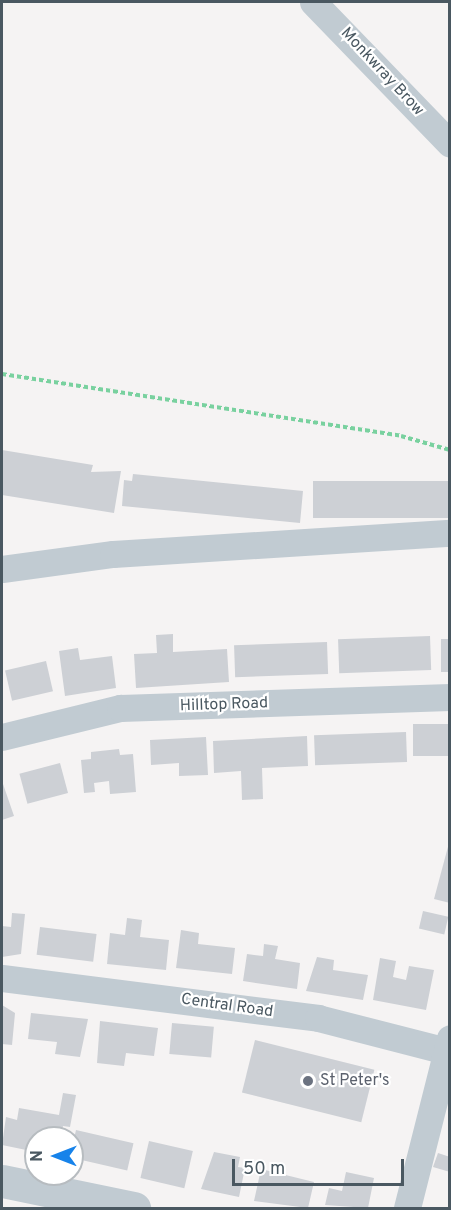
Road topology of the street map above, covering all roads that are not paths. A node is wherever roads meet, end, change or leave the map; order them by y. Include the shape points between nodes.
1 (313, 2) edge
2 (450, 144) edge
3 (450, 533) edge
4 (2, 569) edge
5 (450, 697) edge
6 (2, 737) edge
7 (2, 978) edge
8 (448, 1047) edge
9 (2, 1181) edge
10 (134, 1209) edge
11 (407, 1209) edge

1 - 2 street, Monkwray Brow
3 - 4 street via 112,554
5 - 6 street, Hilltop Road via 120,708
7 - 8 street, Central Road via 318,1018
8 - 11 street
9 - 10 street

